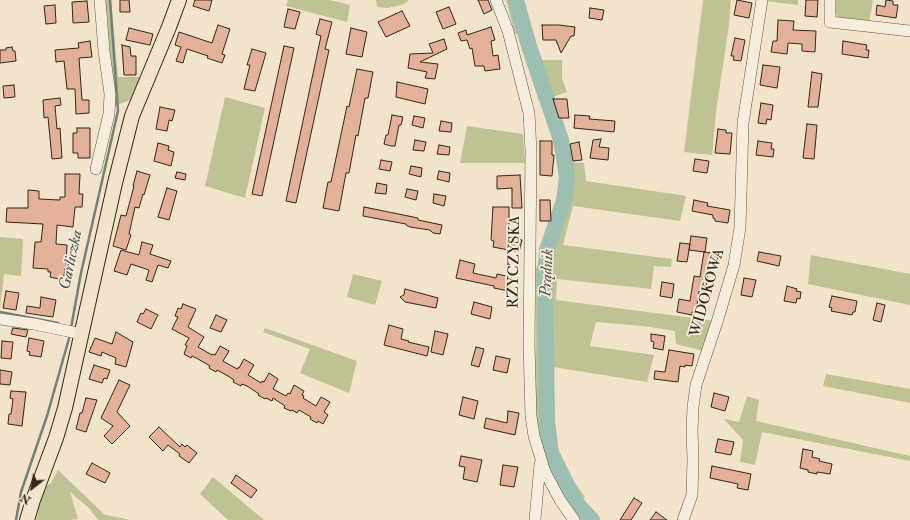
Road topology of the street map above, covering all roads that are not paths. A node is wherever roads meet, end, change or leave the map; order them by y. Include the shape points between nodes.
1 (100, 0) edge
2 (179, 0) edge
3 (496, 0) edge
4 (762, 0) edge
5 (830, 0) edge
6 (910, 31) edge
7 (96, 169) dead end
8 (0, 319) edge
9 (73, 332) junction
10 (540, 459) junction
11 (28, 520) edge
12 (534, 520) edge
13 (574, 520) edge
14 (683, 520) edge

1 - 7 street via 110,94
2 - 9 main road via 132,116
3 - 10 street, RZYCZYSKA via 508,31 529,114 531,416
4 - 14 street, WIDOKOWA via 743,123 740,228 734,265 696,385 692,431 692,495
5 - 6 street via 830,22
8 - 9 street
9 - 11 main road via 60,426 34,495
10 - 12 street
10 - 13 street, RZYCZYSKA via 560,500

